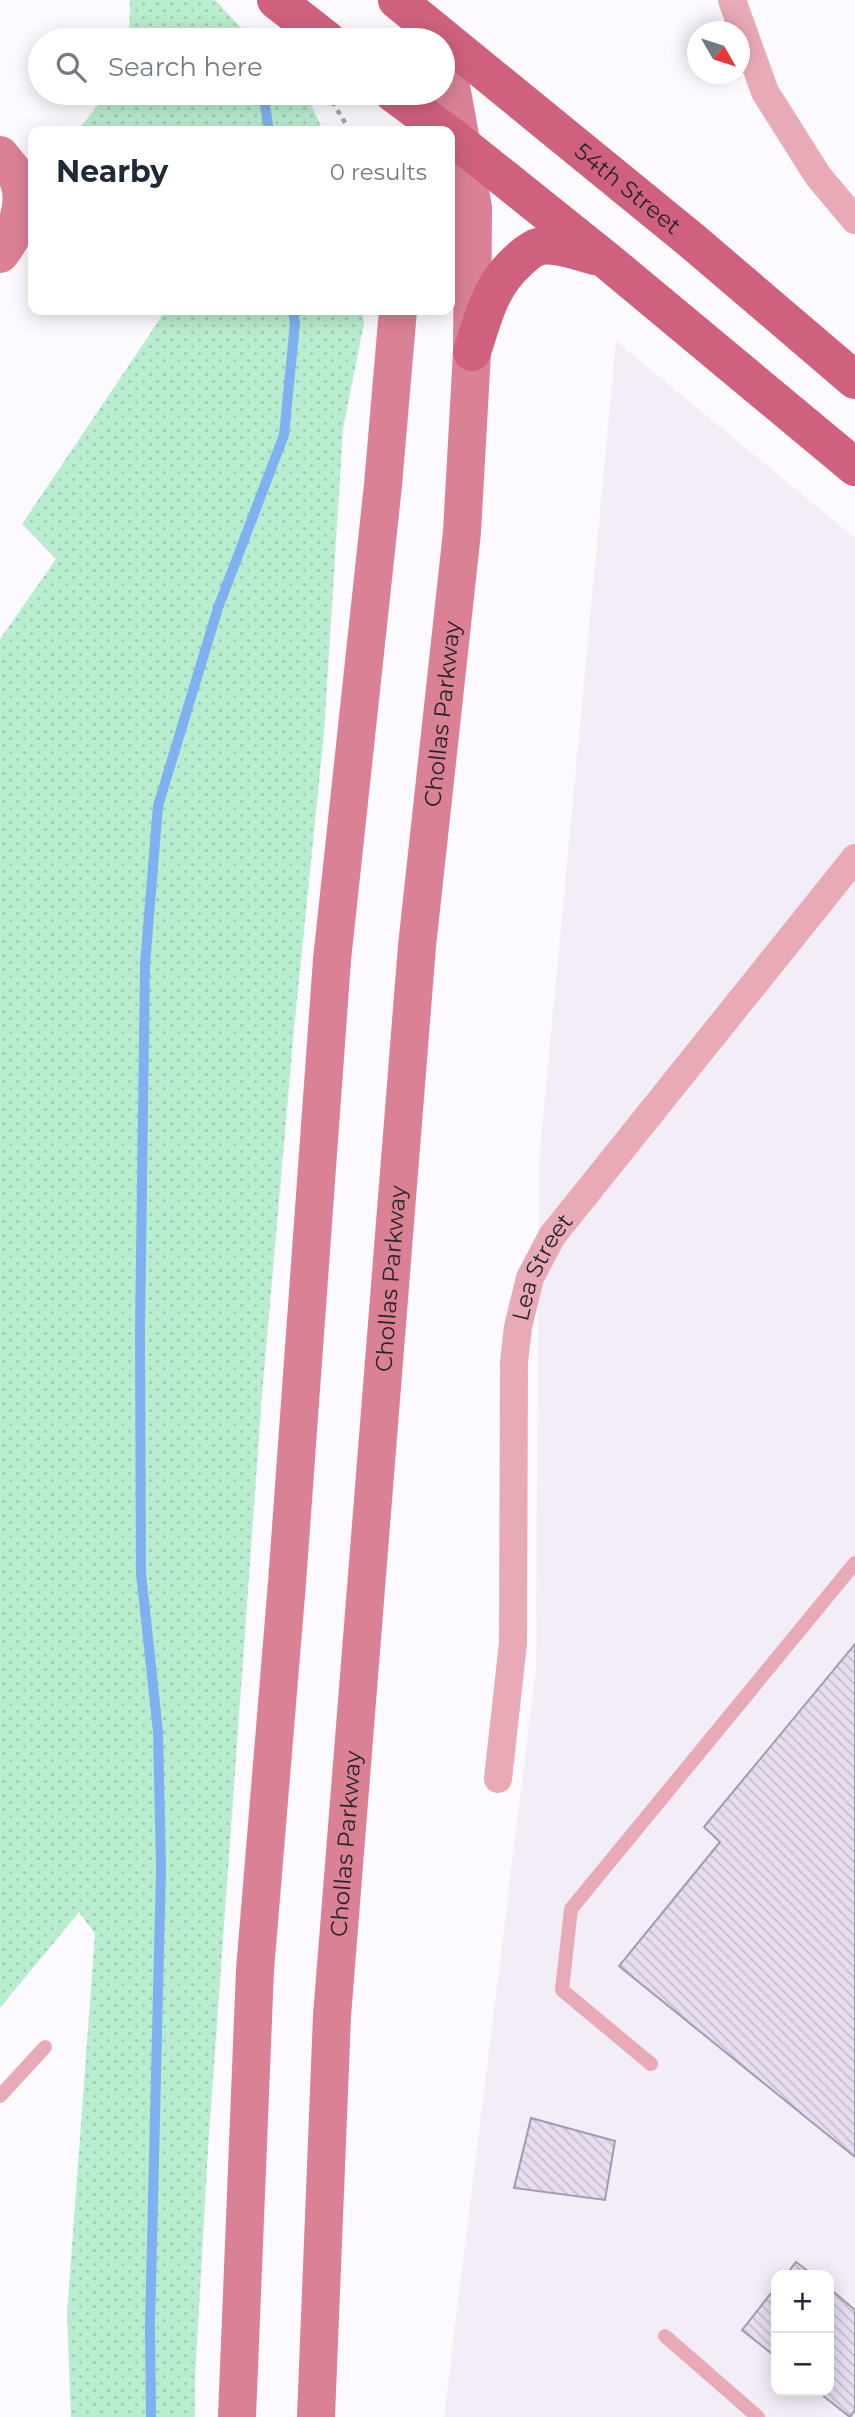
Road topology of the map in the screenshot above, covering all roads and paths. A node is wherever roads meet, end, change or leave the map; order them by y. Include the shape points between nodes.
1 (276, 0) edge
2 (397, 0) edge
3 (732, 0) edge
4 (312, 28) edge
5 (429, 28) edge
6 (455, 49) edge
7 (334, 105) edge
8 (408, 105) edge
9 (448, 105) edge
10 (347, 126) edge
11 (434, 126) edge
12 (450, 126) edge
13 (455, 143) edge
14 (455, 152) edge
15 (9, 168) edge
16 (855, 220) edge
17 (0, 254) edge
18 (605, 258) junction
19 (398, 315) edge
20 (472, 352) junction
21 (855, 380) edge
22 (855, 467) edge
23 (854, 860) edge
24 (855, 1563) edge
25 (498, 1779) dead end
26 (45, 2047) dead end
27 (651, 2064) dead end
28 (0, 2096) edge
29 (665, 2336) dead end
30 (237, 2417) edge
31 (316, 2417) edge
32 (758, 2417) edge

1 - 4 main road
2 - 5 main road, 54th Street
3 - 16 street via 765,92 818,176
6 - 21 main road, 54th Street
7 - 10 path
8 - 11 main road
9 - 12 main road, Chollas Parkway
13 - 18 main road
14 - 20 main road, Chollas Parkway via 473,208
15 - 17 main road via 22,209
18 - 20 main road via 561,247 540,246 526,253 503,275 490,297
18 - 22 main road
19 - 30 main road via 331,960 255,1970
20 - 31 main road, Chollas Parkway via 462,532 415,960 332,2016
23 - 25 street, Lea Street via 552,1236 530,1278 513,1362 513,1643
24 - 27 lane via 571,1909 562,1990
26 - 28 lane
29 - 32 lane

